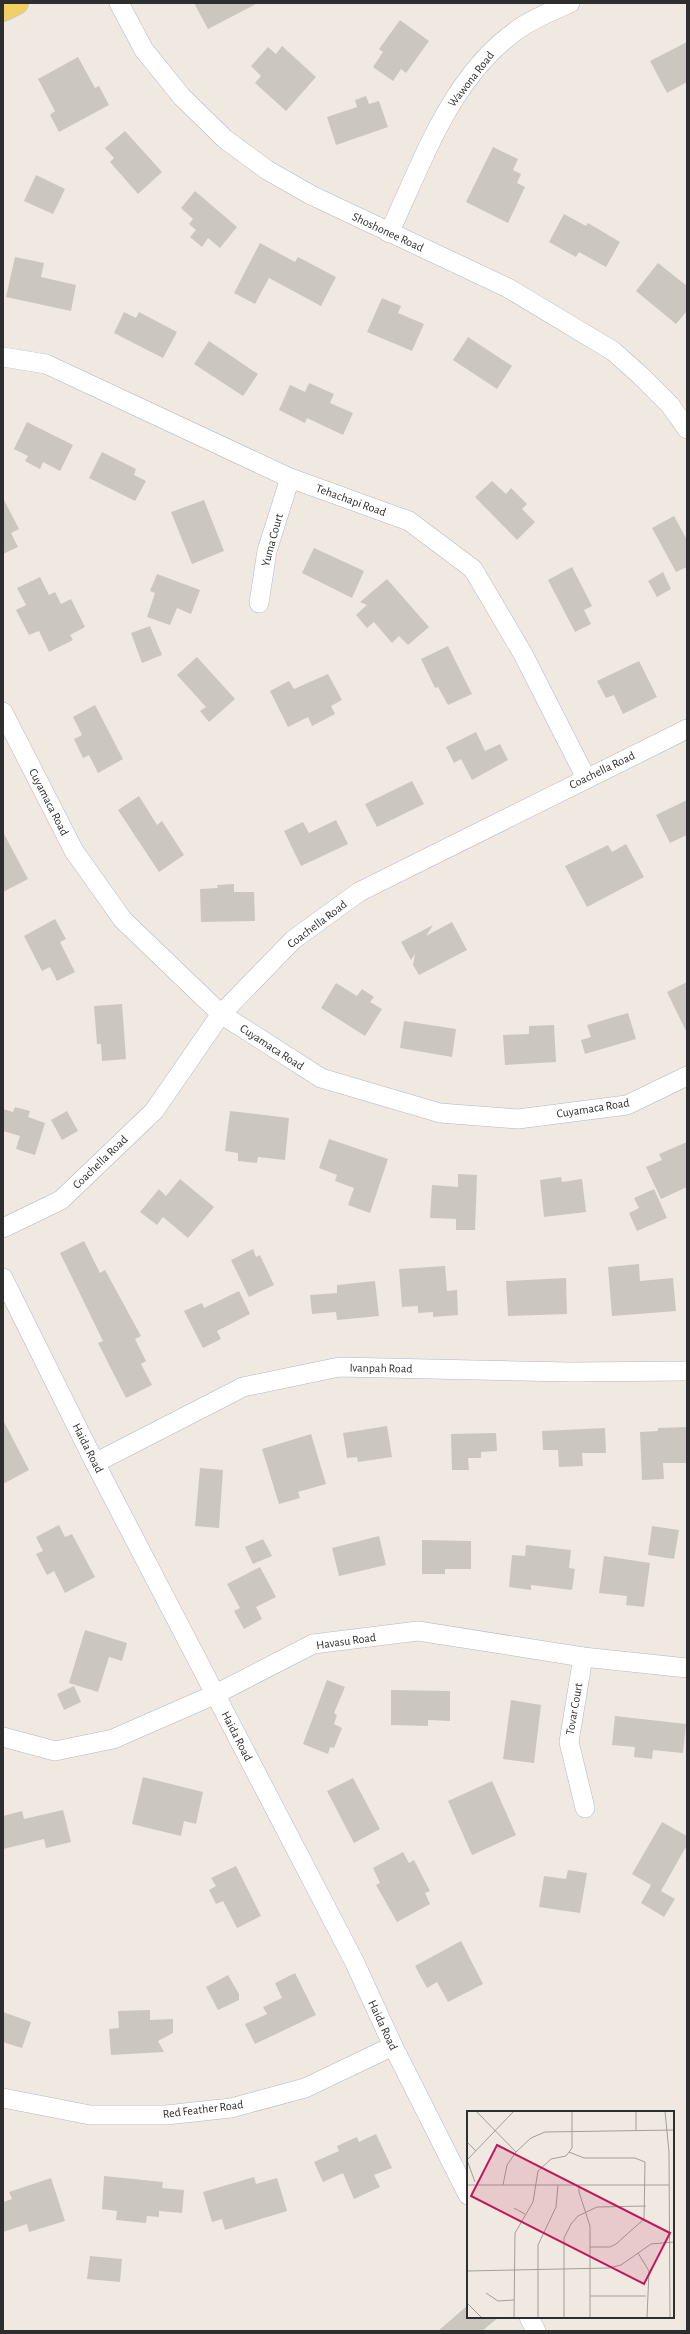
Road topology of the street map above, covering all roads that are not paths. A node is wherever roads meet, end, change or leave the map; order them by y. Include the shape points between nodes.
1 (17, 3) edge
2 (119, 3) edge
3 (570, 3) edge
4 (3, 10) edge
5 (388, 233) junction
6 (3, 357) edge
7 (687, 429) edge
8 (290, 478) junction
9 (259, 603) dead end
10 (3, 712) edge
11 (687, 728) edge
12 (586, 778) junction
13 (221, 1014) junction
14 (687, 1076) edge
15 (3, 1228) edge
16 (3, 1278) edge
17 (687, 1371) edge
18 (96, 1463) junction
19 (583, 1657) junction
20 (687, 1668) edge
21 (216, 1694) junction
22 (3, 1737) edge
23 (585, 1808) dead end
24 (393, 2046) junction
25 (3, 2098) edge
26 (467, 2193) edge
27 (530, 2318) edge
28 (536, 2331) edge

1 - 4 main road
2 - 5 street, Shoshonee Road via 144,50 182,97 225,139 267,170 298,188
3 - 5 street, Wawona Road via 523,26 486,56 449,105
5 - 7 street, Shoshonee Road via 508,288 613,351 670,405
6 - 8 street, Tehachapi Road via 46,364
8 - 9 street, Yuma Court via 267,551
8 - 12 street, Tehachapi Road via 409,521 473,569 523,654
10 - 13 street, Cuyamaca Road via 74,852 123,920
11 - 12 street, Coachella Road
12 - 13 street, Coachella Road via 359,892 293,940
13 - 14 street, Cuyamaca Road via 321,1078 440,1113 518,1119 627,1106
13 - 15 street, Coachella Road via 154,1111 61,1200
16 - 18 street, Haida Road
17 - 18 street, Ivanpah Road via 571,1372 339,1367 243,1387
18 - 21 street, Haida Road
19 - 20 street, Havasu Road
19 - 21 street, Havasu Road via 418,1631 313,1644
19 - 23 street, Tovar Court via 569,1742
21 - 22 street, Havasu Road via 113,1739 55,1751
21 - 24 street, Haida Road via 354,1961
24 - 25 street, Red Feather Road via 305,2088 231,2108 166,2115 90,2114
24 - 26 street, Haida Road
27 - 28 street

